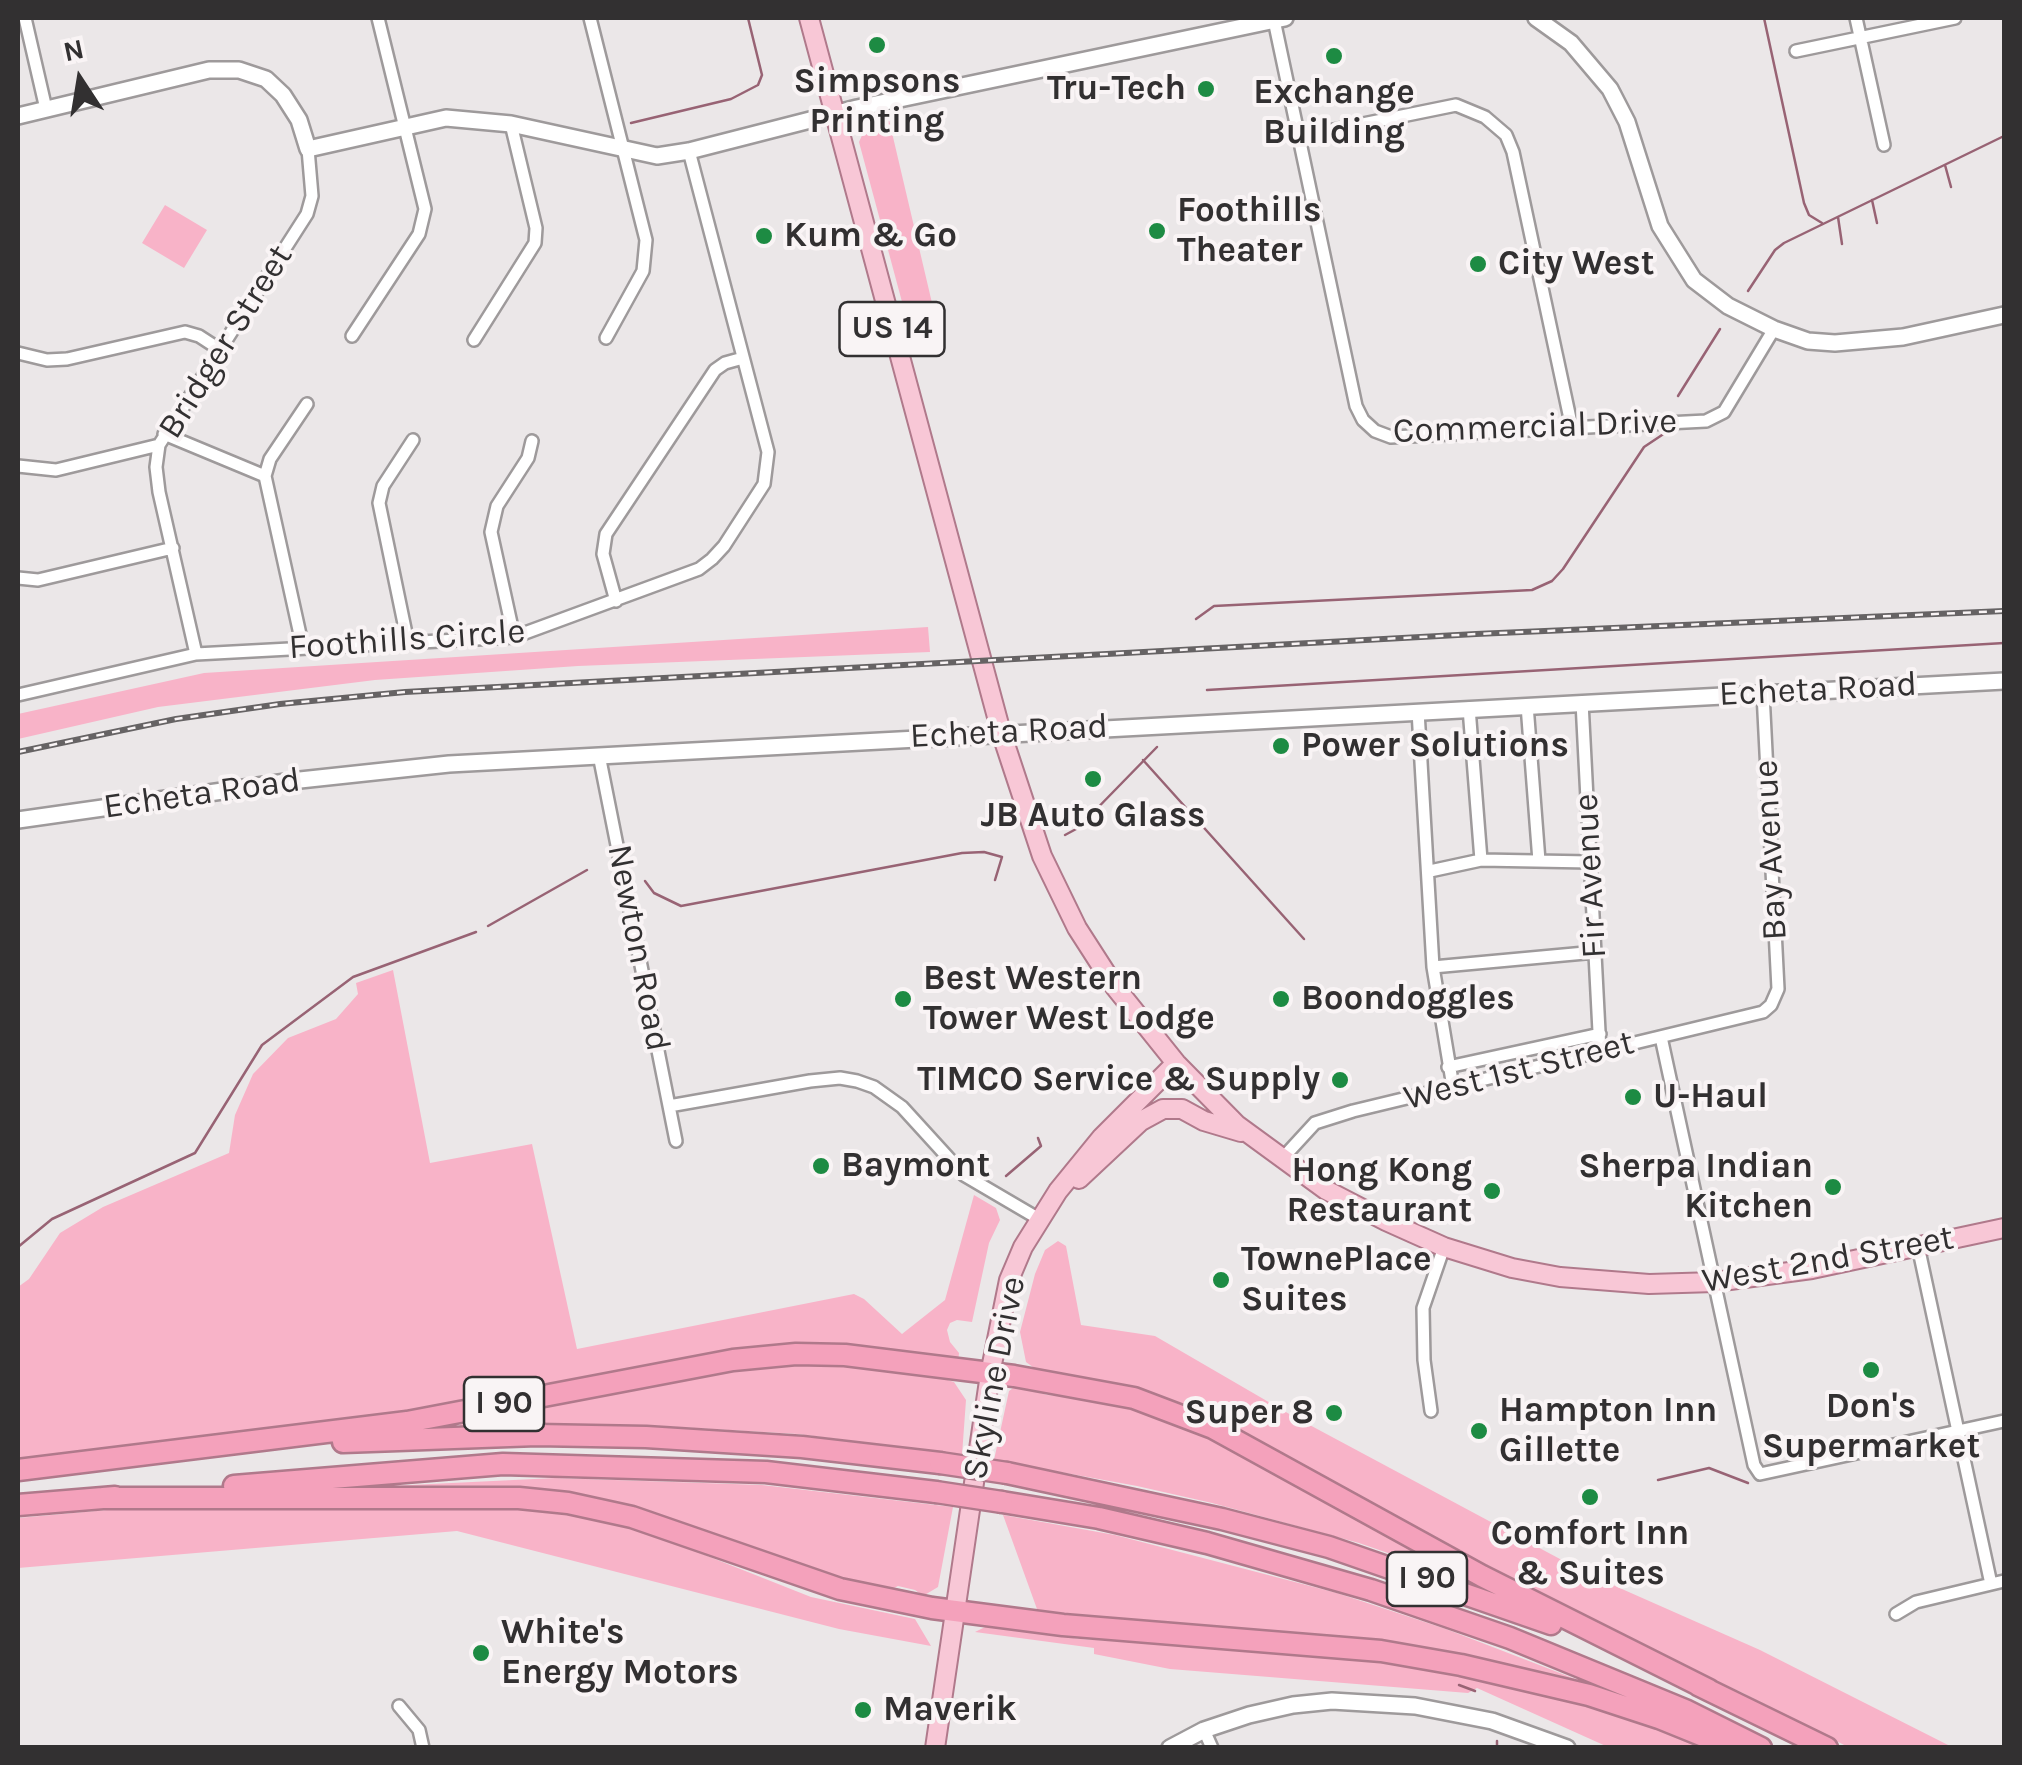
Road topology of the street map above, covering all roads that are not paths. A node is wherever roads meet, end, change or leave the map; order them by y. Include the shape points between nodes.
1 (25, 18) edge
2 (378, 18) edge
3 (590, 18) edge
4 (809, 18) edge
5 (1536, 18) edge
6 (1856, 18) edge
7 (1955, 18) edge
8 (1280, 19) edge
9 (1860, 38) junction
10 (1796, 51) dead end
11 (46, 109) junction
12 (836, 114) junction
13 (18, 116) edge
14 (510, 124) junction
15 (404, 126) junction
16 (1300, 138) junction
17 (1884, 144) dead end
18 (308, 149) junction
19 (622, 150) junction
20 (689, 152) junction
21 (2004, 315) edge
22 (1774, 329) junction
23 (352, 336) dead end
24 (606, 338) dead end
25 (474, 340) dead end
26 (218, 349) junction
27 (18, 353) edge
28 (743, 358) junction
29 (307, 404) dead end
30 (1572, 428) junction
31 (162, 440) junction
32 (413, 440) dead end
33 (532, 442) dead end
34 (18, 466) edge
35 (265, 476) junction
36 (173, 548) junction
37 (18, 578) edge
38 (616, 601) junction
39 (514, 637) junction
40 (408, 643) junction
41 (303, 648) junction
42 (196, 654) junction
43 (2004, 681) edge
44 (1762, 693) junction
45 (18, 695) edge
46 (1582, 702) junction
47 (1527, 705) junction
48 (1469, 708) junction
49 (1418, 711) junction
50 (1000, 732) junction
51 (599, 755) junction
52 (18, 820) edge
53 (1481, 860) junction
54 (1539, 861) junction
55 (1590, 862) junction
56 (1430, 871) junction
57 (1596, 952) junction
58 (1433, 967) junction
59 (1771, 1005) joint
60 (1600, 1034) junction
61 (1661, 1037) junction
62 (1600, 1051) junction
63 (1176, 1062) junction
64 (1448, 1067) junction
65 (1453, 1087) junction
66 (669, 1106) junction
67 (1246, 1134) junction
68 (676, 1141) dead end
69 (1281, 1160) junction
70 (1058, 1191) junction
71 (1039, 1219) junction
72 (2004, 1228) edge
73 (1918, 1246) junction
74 (1444, 1247) junction
75 (1715, 1282) junction
76 (990, 1374) junction
77 (1431, 1412) dead end
78 (2004, 1420) edge
79 (1960, 1431) junction
80 (18, 1472) edge
81 (102, 1498) junction
82 (18, 1505) edge
83 (2004, 1581) edge
84 (1991, 1584) junction
85 (955, 1610) junction
86 (1896, 1614) dead end
87 (1709, 1690) junction
88 (399, 1706) dead end
89 (1204, 1730) junction
90 (423, 1748) edge
91 (935, 1748) edge
92 (1170, 1748) edge
93 (1212, 1748) edge
94 (1568, 1748) edge
95 (1733, 1748) edge
96 (1762, 1748) edge
97 (1827, 1748) edge

1 - 11 street
2 - 15 street
3 - 19 street
4 - 12 main road, US 14
5 - 22 street via 1571,43 1610,89 1660,226 1694,280
6 - 9 street
7 - 9 street
8 - 12 street
8 - 16 street, Commercial Drive
9 - 10 street
9 - 17 street
11 - 13 street
11 - 18 street via 209,70 239,70 266,79 283,95
12 - 20 street
12 - 50 main road, US 14
14 - 15 street via 446,118
14 - 19 street
14 - 25 street via 535,243
15 - 18 street
15 - 23 street via 423,222
16 - 30 street, Commercial Drive via 1363,420 1392,437
16 - 30 street via 1456,105 1506,135
18 - 26 street, Bridger Street via 312,196 306,214
19 - 20 street
19 - 24 street via 646,256
20 - 28 street, Foothills Circle
21 - 22 street via 1867,342 1808,340
22 - 30 street, Commercial Drive via 1724,412 1706,421
26 - 27 street via 185,332 67,360
26 - 31 street, Bridger Street
28 - 38 street via 715,370 606,534 602,554
28 - 38 street, Foothills Circle via 768,452 764,484 712,559
29 - 35 street
31 - 34 street via 56,470
31 - 35 street
31 - 36 street, Bridger Street via 158,492
32 - 40 street via 379,503
33 - 39 street via 497,506 491,532
35 - 41 street
36 - 37 street via 38,580
36 - 42 street, Bridger Street
38 - 39 street, Foothills Circle
39 - 40 street, Foothills Circle
40 - 41 street, Foothills Circle
41 - 42 street, Foothills Circle
42 - 45 street, Foothills Circle
43 - 44 street, Echeta Road
44 - 46 street, Echeta Road
44 - 59 street, Bay Avenue via 1778,989
46 - 47 street, Echeta Road
46 - 55 street, Fir Avenue
47 - 48 street, Echeta Road
47 - 54 street
48 - 49 street, Echeta Road
48 - 53 street
49 - 50 street, Echeta Road
49 - 56 street
50 - 51 street, Echeta Road
50 - 63 main road, US 14 via 1062,900 1116,987
51 - 52 street, Echeta Road via 400,768
51 - 66 street, Newton Road
53 - 54 street
53 - 56 street
54 - 55 street
55 - 57 street, Fir Avenue
56 - 58 street
57 - 58 street
57 - 60 street, Fir Avenue
58 - 64 street
59 - 61 street, West 1st Street
60 - 62 street, Fir Avenue
60 - 64 street
61 - 62 street, West 1st Street
61 - 75 street
62 - 65 street, West 1st Street
63 - 67 main road, West 2nd Street
63 - 70 main road, Skyline Drive
64 - 65 street
65 - 69 street, West 1st Street via 1315,1123
66 - 68 street, Newton Road
66 - 71 street via 810,1081 857,1081 902,1106 964,1175
67 - 69 main road, West 2nd Street
67 - 70 main road via 1163,1108 1141,1120 1083,1178
69 - 74 main road, West 2nd Street via 1355,1206
70 - 71 main road, Skyline Drive
71 - 76 main road, Skyline Drive via 1009,1280
72 - 73 main road, West 2nd Street
73 - 75 main road, West 2nd Street
73 - 79 street
74 - 75 main road, West 2nd Street via 1560,1277
74 - 77 street via 1423,1308
75 - 79 street via 1760,1474
76 - 80 highway, I 90 via 845,1355 733,1360 406,1422
76 - 85 main road, Skyline Drive
76 - 87 highway, I 90 via 1134,1398 1213,1428 1482,1576
78 - 79 street
79 - 84 street
80 - 87 highway, I 90, bridge via 314,1444 536,1435 725,1441 940,1463 1222,1518 1329,1547 1481,1598
81 - 82 highway, I 90
81 - 85 highway, I 90 via 500,1498 568,1504 632,1518 840,1589
81 - 96 highway, I 90, bridge via 503,1464 766,1472 936,1492 1100,1518 1371,1590 1510,1638
83 - 84 street
84 - 86 street via 1916,1602
85 - 91 main road, Skyline Drive
85 - 95 highway, I 90 via 1157,1635 1380,1650 1589,1695
87 - 97 highway, I 90
88 - 90 street via 419,1730
89 - 92 street
89 - 93 street
89 - 94 street via 1293,1705 1380,1702 1492,1721

